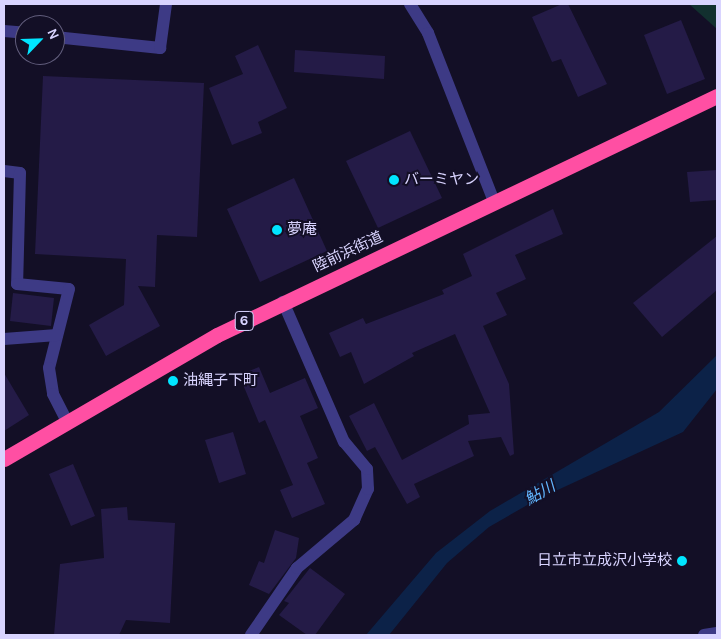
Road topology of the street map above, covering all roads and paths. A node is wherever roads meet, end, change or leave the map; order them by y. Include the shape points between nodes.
1 (166, 4) edge
2 (410, 4) edge
3 (65, 38) edge
4 (717, 96) edge
5 (4, 171) edge
6 (494, 201) junction
7 (283, 302) junction
8 (57, 335) junction
9 (4, 339) edge
10 (66, 420) junction
11 (4, 459) edge
12 (717, 633) edge
13 (251, 635) edge
14 (704, 635) edge

1 - 3 street via 160,48
2 - 6 street via 428,33
4 - 6 highway, 陸前浜街道 / 6
5 - 8 street via 20,173 17,284 69,289
6 - 7 highway, 陸前浜街道 / 6
7 - 10 highway, 陸前浜街道 / 6
7 - 13 street via 340,435 367,469 368,489 354,520 297,568
8 - 9 street
8 - 10 street via 49,368 52,394
10 - 11 highway, 陸前浜街道 / 6
12 - 14 street

